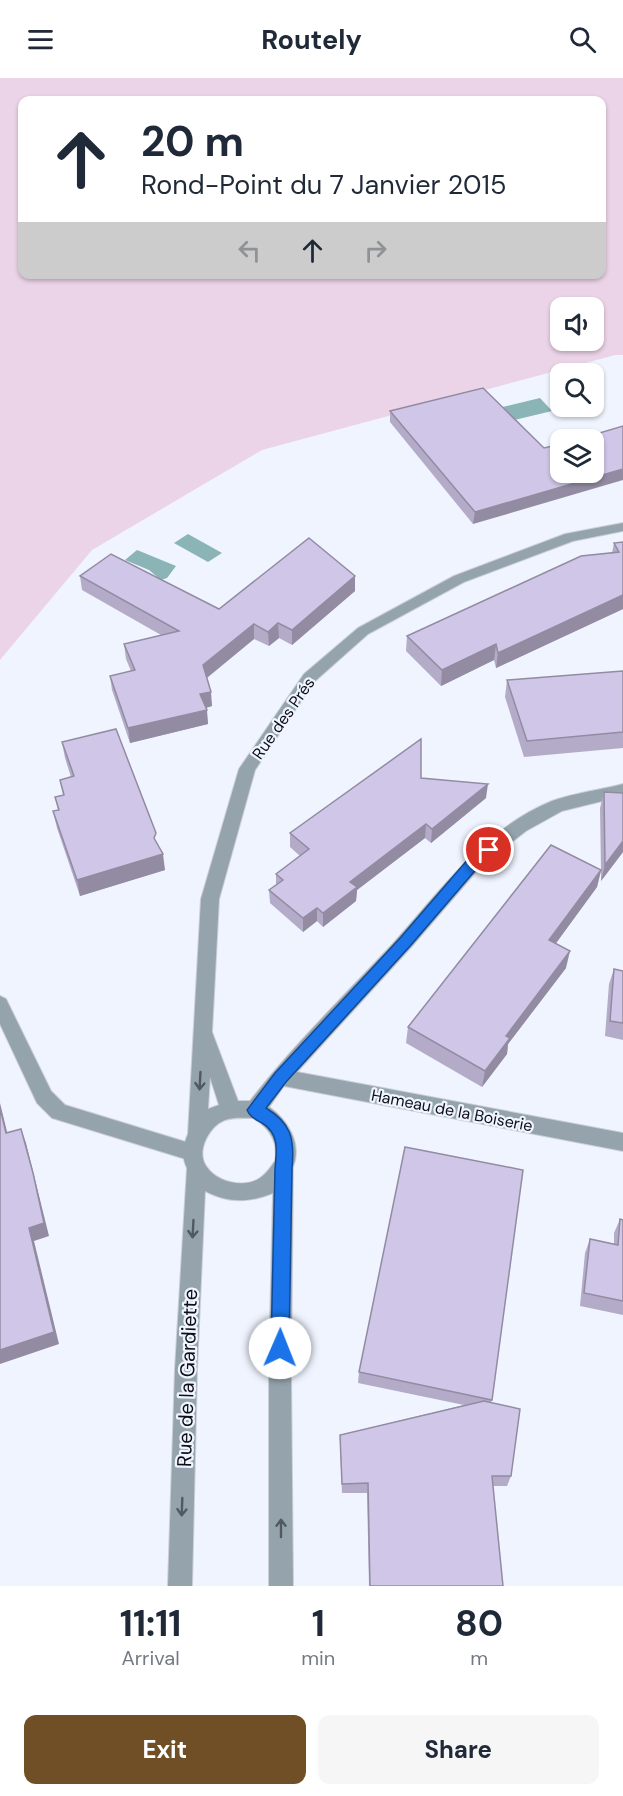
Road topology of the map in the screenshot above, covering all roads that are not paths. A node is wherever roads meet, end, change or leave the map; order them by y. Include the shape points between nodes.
1 (623, 527) edge
2 (623, 790) edge
3 (0, 1004) edge
4 (203, 1029) junction
5 (280, 1077) junction
6 (231, 1110) junction
7 (255, 1110) junction
8 (197, 1133) junction
9 (623, 1142) edge
10 (194, 1161) junction
11 (284, 1168) junction
12 (180, 1586) edge
13 (281, 1586) edge

1 - 4 street, Rue des Prés via 570,537 459,579 363,631 309,678 247,769 210,898
2 - 5 street via 557,806 520,827 474,862
3 - 10 street via 44,1096 59,1112
4 - 6 street, Rue des Prés
4 -> 8 street, Rue des Prés
5 - 7 street
5 - 9 street, Hameau de la Boiserie
6 - 7 street
6 - 8 street via 211,1117
7 - 11 street via 275,1122 286,1144
8 - 10 street
10 - 11 street via 213,1188 240,1195 266,1187
10 -> 12 street, Rue de la Gardiette
13 -> 11 street

